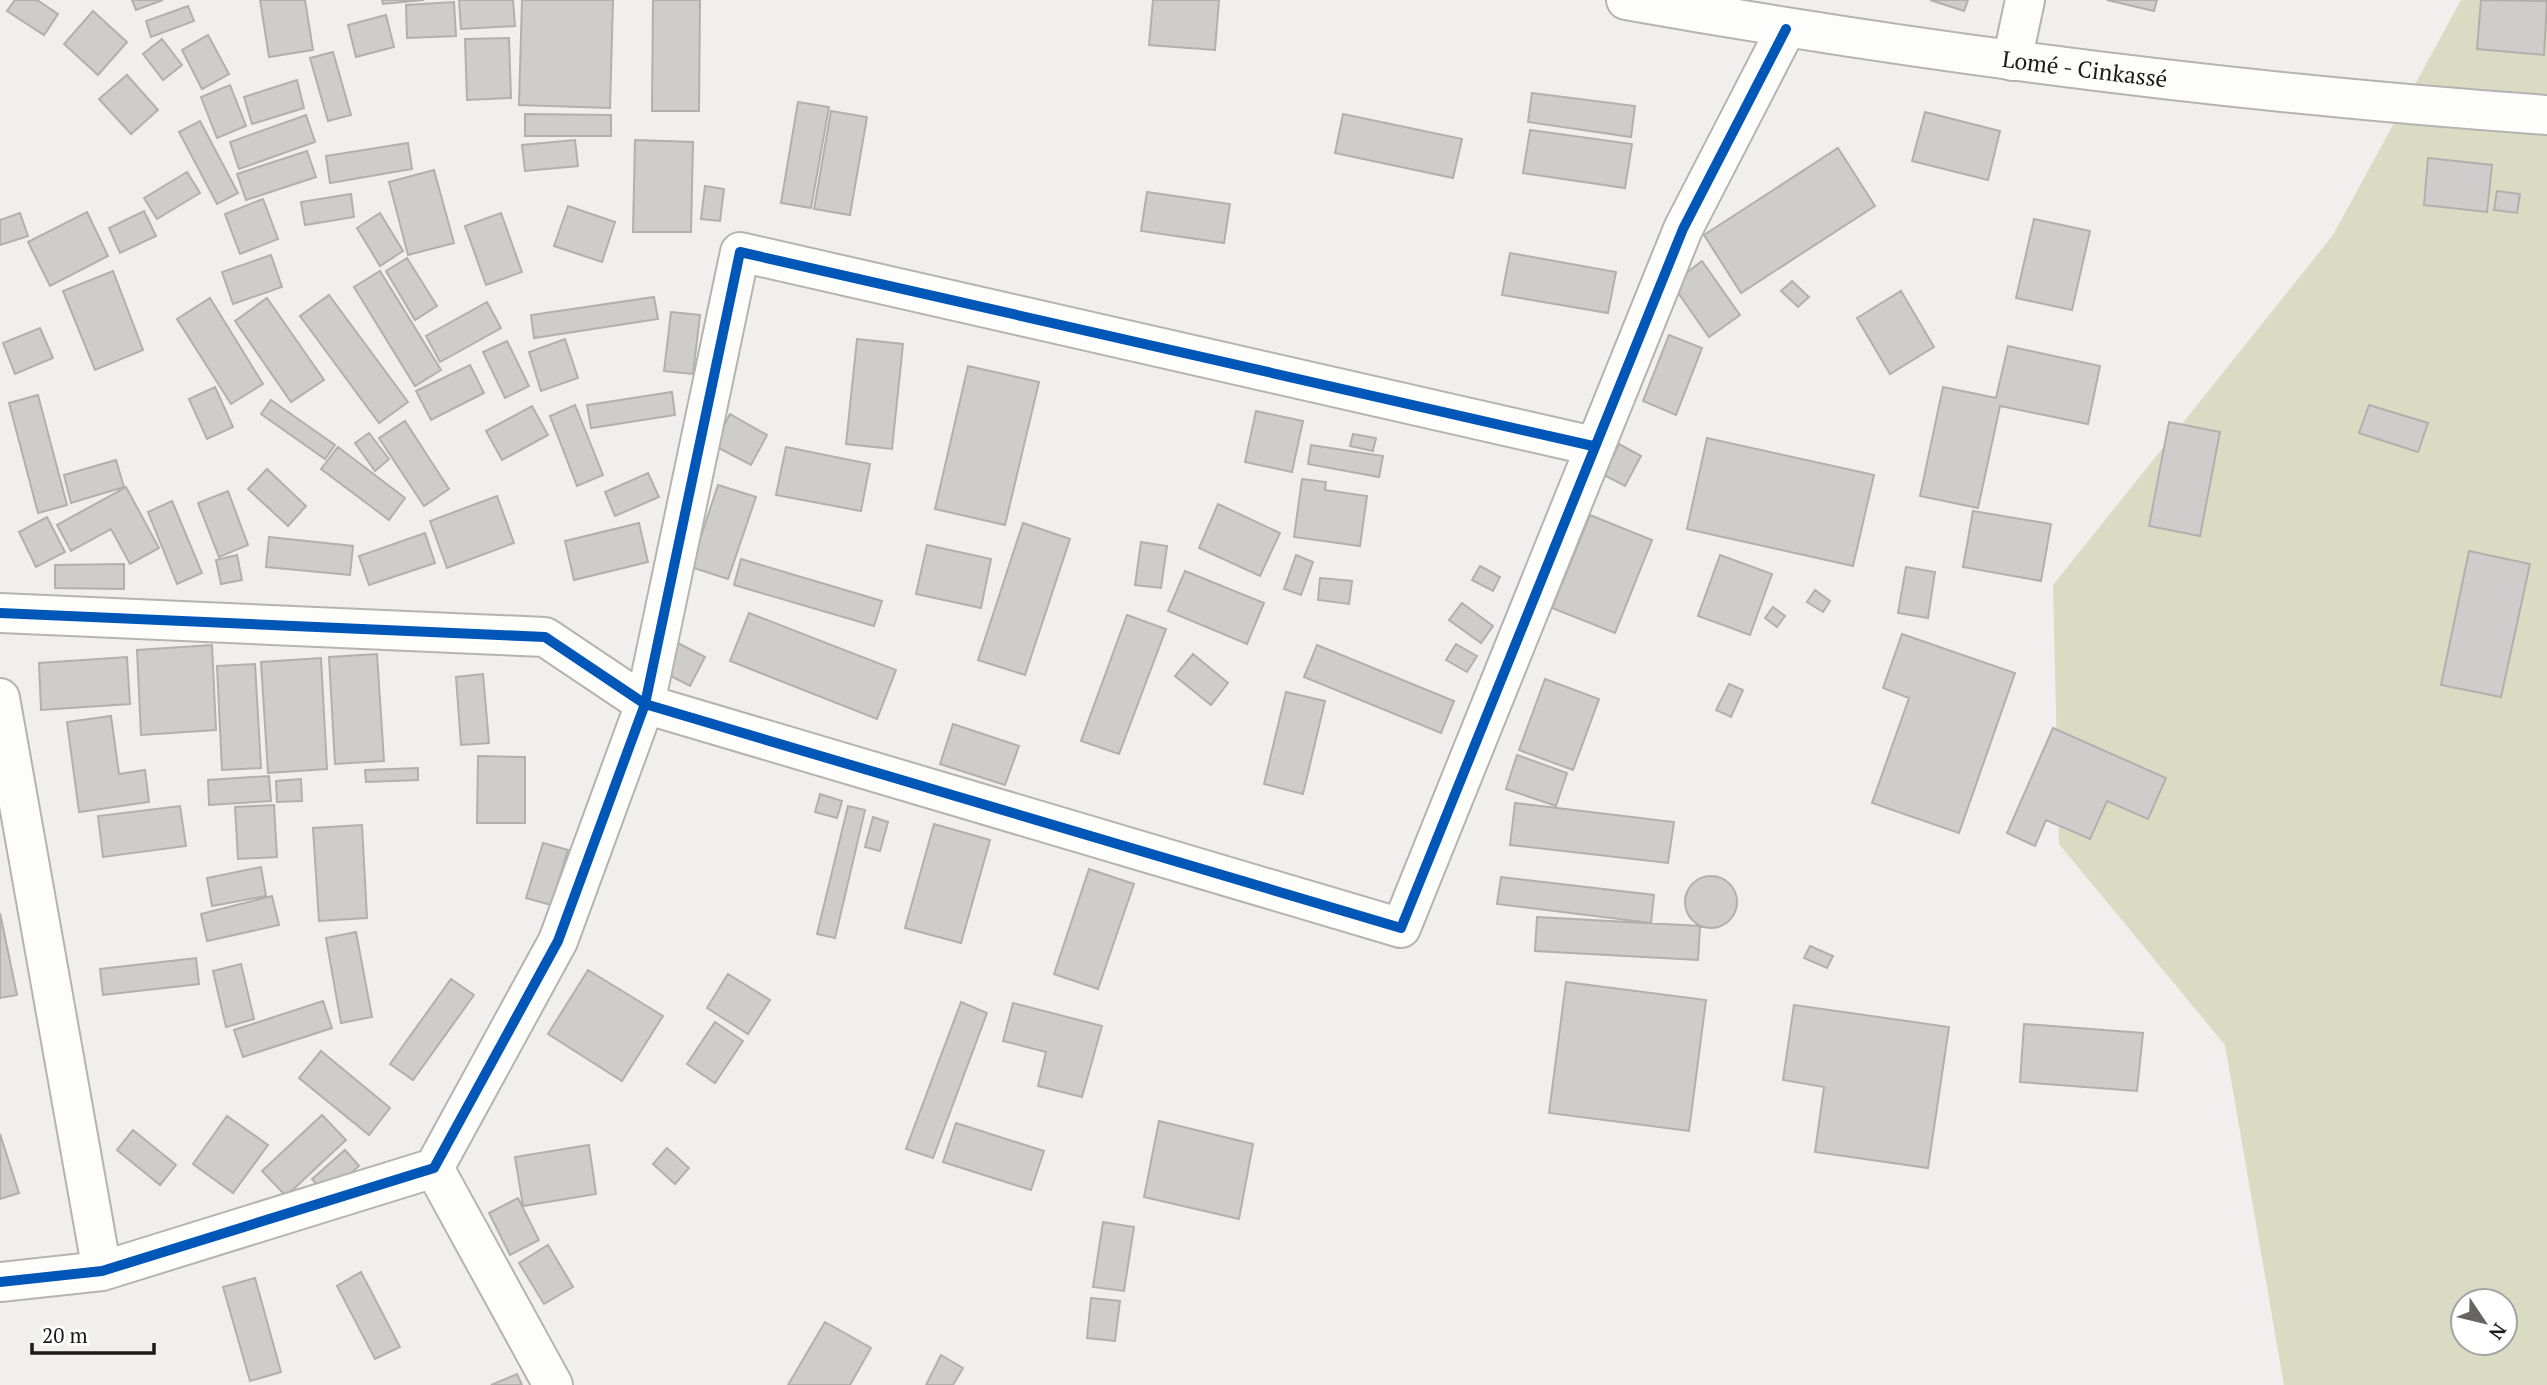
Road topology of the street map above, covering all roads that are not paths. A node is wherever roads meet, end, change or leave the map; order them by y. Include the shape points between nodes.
1 (1626, 0) edge
2 (2025, 0) edge
3 (1786, 29) junction
4 (2012, 61) junction
5 (2547, 115) edge
6 (1593, 446) junction
7 (0, 613) edge
8 (0, 698) edge
9 (645, 704) junction
10 (434, 1168) junction
11 (102, 1271) junction
12 (0, 1282) edge
13 (553, 1385) edge

1 - 3 main road, Lomé - Cinkassé
2 - 4 main road
3 - 4 main road, Lomé - Cinkassé
3 - 6 main road via 1683,229
4 - 5 main road, Lomé - Cinkassé
6 - 9 main road via 1401,928
6 - 9 main road via 740,252
7 - 9 main road via 545,637
8 - 11 main road
9 - 10 main road via 558,941
10 - 11 main road
10 - 13 main road
11 - 12 main road

